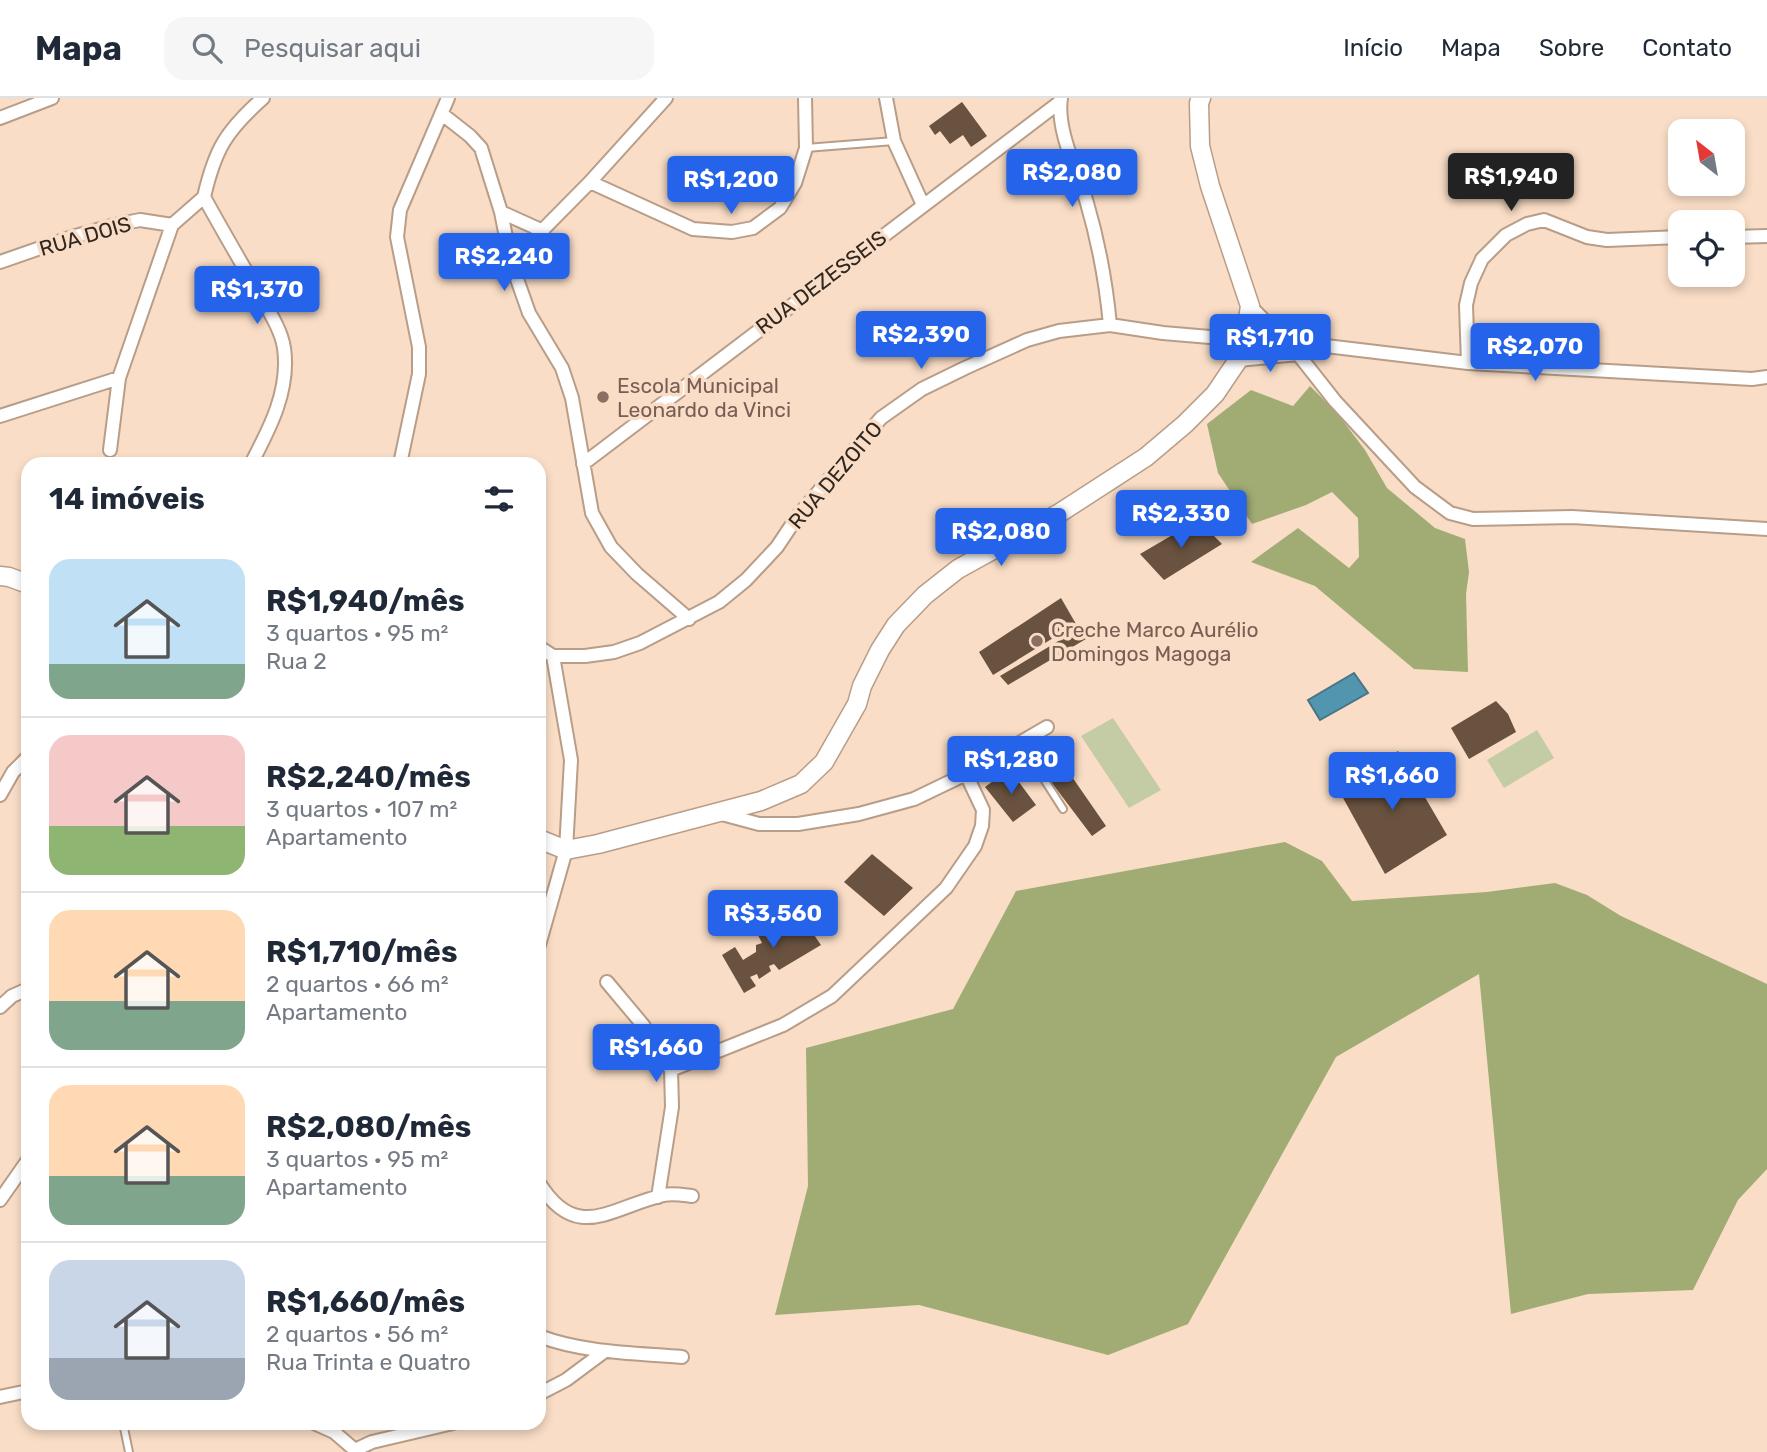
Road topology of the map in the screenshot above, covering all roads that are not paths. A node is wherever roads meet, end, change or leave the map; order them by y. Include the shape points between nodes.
1 (52, 98) edge
2 (262, 98) edge
3 (448, 98) edge
4 (666, 98) edge
5 (805, 98) edge
6 (886, 98) edge
7 (1201, 98) edge
8 (1060, 100) edge
9 (442, 114) junction
10 (0, 118) edge
11 (894, 141) junction
12 (806, 148) junction
13 (590, 182) junction
14 (204, 197) junction
15 (923, 205) junction
16 (501, 212) junction
17 (172, 225) junction
18 (543, 231) junction
19 (1767, 236) edge
20 (1668, 237) edge
21 (1745, 237) edge
22 (0, 262) edge
23 (512, 262) junction
24 (1250, 306) junction
25 (1110, 325) junction
26 (1245, 340) junction
27 (1298, 354) junction
28 (1238, 360) junction
29 (1468, 363) junction
30 (1767, 377) edge
31 (119, 378) junction
32 (0, 416) edge
33 (110, 450) dead end
34 (254, 457) edge
35 (401, 457) edge
36 (583, 464) junction
37 (1767, 529) edge
38 (0, 576) edge
39 (21, 581) edge
40 (689, 619) junction
41 (546, 652) edge
42 (553, 656) junction
43 (1047, 727) dead end
44 (1020, 743) junction
45 (21, 764) edge
46 (965, 774) junction
47 (0, 795) edge
48 (1063, 809) dead end
49 (718, 813) junction
50 (546, 842) edge
51 (566, 850) junction
52 (546, 920) edge
53 (607, 982) dead end
54 (21, 992) edge
55 (0, 1007) edge
56 (671, 1070) junction
57 (21, 1170) edge
58 (546, 1194) edge
59 (692, 1196) dead end
60 (658, 1197) junction
61 (0, 1200) edge
62 (546, 1339) edge
63 (605, 1352) junction
64 (682, 1357) dead end
65 (546, 1390) edge
66 (21, 1392) edge
67 (0, 1397) edge
68 (124, 1430) edge
69 (334, 1430) edge
70 (423, 1430) edge
71 (355, 1451) edge
72 (129, 1452) edge

1 - 10 street
2 - 14 street via 226,135 213,160
3 - 9 street
4 - 13 street
5 - 12 street
6 - 11 street
7 - 24 main road via 1200,146 1209,186
8 - 15 street, RUA DEZESSEIS
8 - 25 street via 1062,124 1106,277
9 - 16 street via 481,148
9 - 35 street via 400,210 397,237 419,347 419,374
11 - 12 lane
11 - 15 street
12 - 13 street via 795,183 780,208 753,228 732,232 693,229
13 - 18 street
14 - 17 street
14 - 34 street via 284,345 282,391
15 - 36 street, RUA DEZESSEIS
16 - 18 street
16 - 23 street
17 - 22 street, RUA DOIS via 140,220 115,225
17 - 31 street
18 - 23 street
19 - 21 street
20 - 29 street via 1607,240 1544,220 1506,235 1482,259 1471,283 1466,305
23 - 36 street via 528,313 562,368
24 - 26 main road
24 - 27 street
25 - 26 street, RUA DEZOITO
25 - 40 street, RUA DEZOITO via 1027,340 922,389 881,418 746,580
26 - 28 main road
27 - 28 street
27 - 29 street via 1326,346
27 - 37 street via 1415,487 1450,513 1474,519 1572,517
28 - 49 main road via 1215,394 1146,457 1058,514 958,569 925,595 896,625 830,752 801,785
29 - 30 street
31 - 32 street
31 - 33 street
36 - 40 street via 592,513 611,547
38 - 39 main road
40 - 42 street, RUA DEZOITO via 614,652
41 - 42 street
42 - 51 street via 571,760
43 - 44 street
44 - 46 street
44 - 48 lane
45 - 47 street
46 - 49 street via 914,799 798,824 759,824
46 - 56 street via 983,810 982,827 975,846 946,888 832,996 783,1025
49 - 51 main road
50 - 51 main road
51 - 52 street
53 - 56 street via 643,1025
54 - 55 street
56 - 60 street via 672,1107
57 - 61 street
58 - 60 street via 564,1212 593,1218
59 - 60 street
62 - 63 street
63 - 64 street
63 - 65 street
66 - 67 street
68 - 72 lane
69 - 71 street
70 - 71 street via 372,1442

